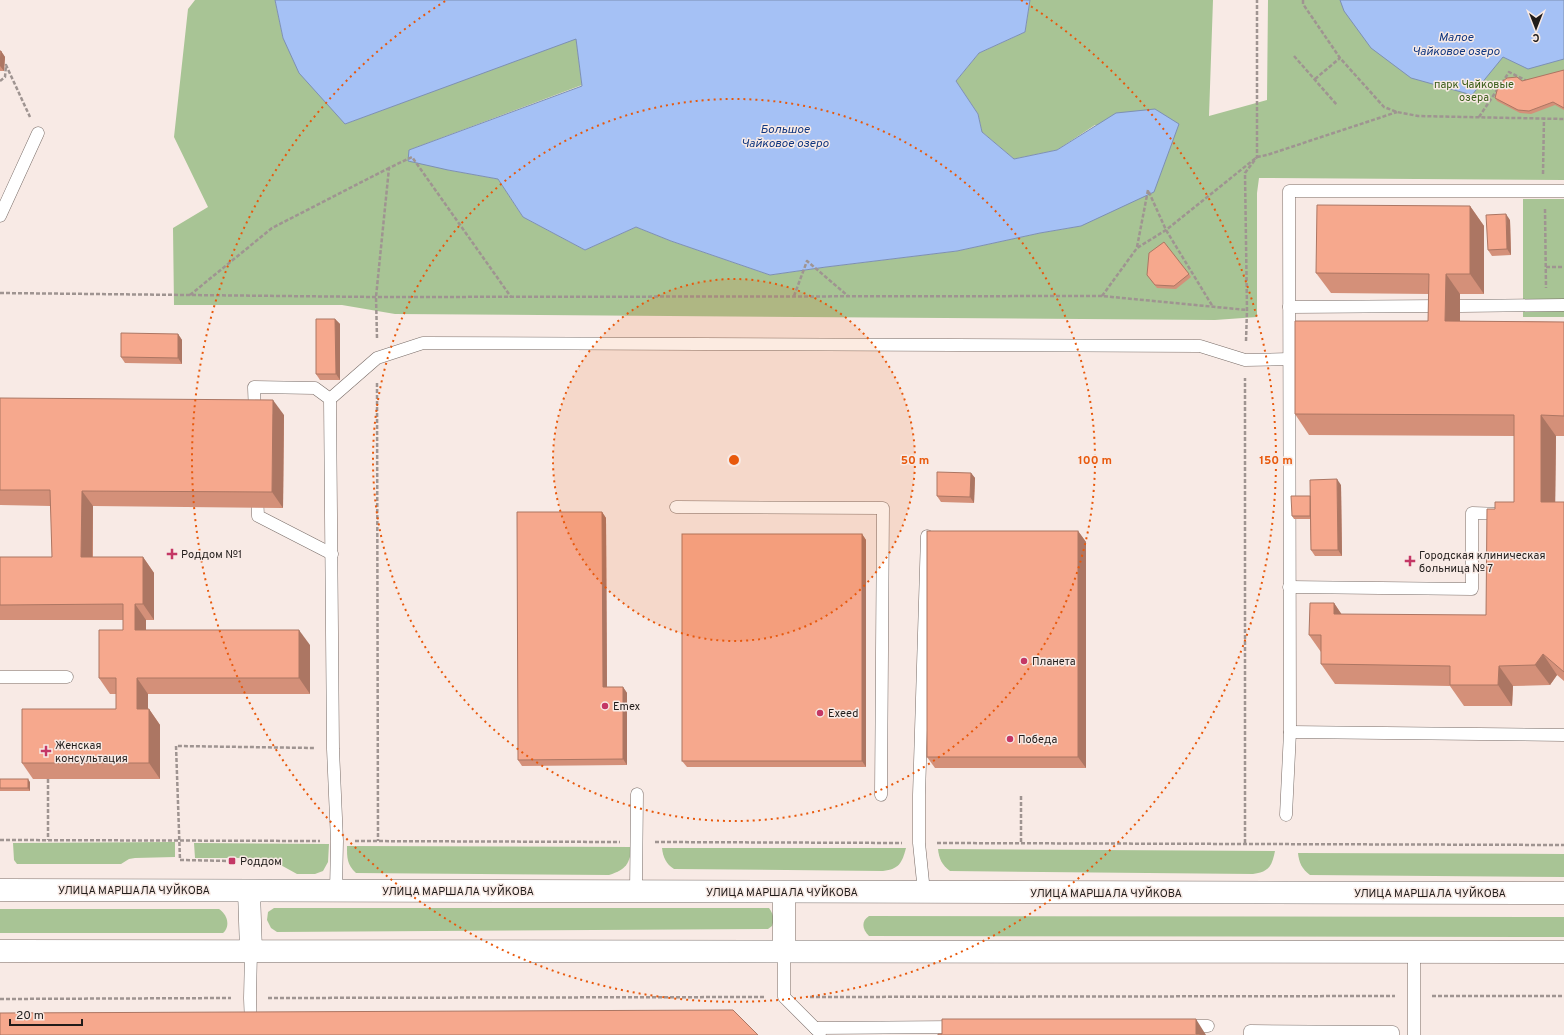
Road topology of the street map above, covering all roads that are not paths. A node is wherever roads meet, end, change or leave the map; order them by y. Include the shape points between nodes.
1 (38, 133) road end
2 (1564, 191) edge
3 (0, 216) edge
4 (1564, 305) edge
5 (1443, 306) edge
6 (1460, 306) edge
7 (1289, 307) junction
8 (1289, 359) junction
9 (330, 399) junction
10 (255, 426) edge
11 (257, 479) edge
12 (676, 507) dead end
13 (1514, 514) edge
14 (927, 533) edge
15 (332, 554) junction
16 (1289, 587) junction
17 (0, 677) edge
18 (67, 677) dead end
19 (1290, 732) junction
20 (1564, 736) edge
21 (637, 794) dead end
22 (881, 794) dead end
23 (1286, 815) dead end
24 (0, 890) edge
25 (250, 891) junction
26 (336, 891) junction
27 (636, 891) junction
28 (784, 892) junction
29 (924, 892) junction
30 (1564, 893) edge
31 (0, 951) edge
32 (251, 951) junction
33 (784, 952) junction
34 (1414, 952) junction
35 (1564, 952) edge
36 (1176, 1026) edge
37 (1208, 1026) dead end
38 (969, 1027) edge
39 (818, 1031) edge
40 (252, 1033) edge
41 (1250, 1035) edge
42 (1393, 1035) edge
43 (1414, 1035) edge

1 - 3 lane
2 - 7 lane via 1289,191
4 - 6 lane
5 - 7 lane
7 - 8 lane
8 - 9 lane via 1245,360 1200,346 423,343 377,358
8 - 16 lane
9 - 10 lane via 315,388 254,387
9 - 15 lane
11 - 15 lane via 258,516
12 - 22 lane via 883,508
13 - 16 lane via 1472,513 1472,589
14 - 29 lane via 919,794 919,843
15 - 26 lane
16 - 19 lane
17 - 18 lane
19 - 20 lane
19 - 23 lane
21 - 27 lane
24 - 25 main road, УЛИЦА МАРШАЛА ЧУЙКОВА
25 - 26 main road, УЛИЦА МАРШАЛА ЧУЙКОВА
25 - 32 main road
26 - 27 main road, УЛИЦА МАРШАЛА ЧУЙКОВА
27 - 28 main road, УЛИЦА МАРШАЛА ЧУЙКОВА
28 - 29 main road, УЛИЦА МАРШАЛА ЧУЙКОВА
28 - 33 main road
29 - 30 main road, УЛИЦА МАРШАЛА ЧУЙКОВА
31 - 32 main road
32 - 33 main road
32 - 40 lane
33 - 34 main road
33 - 39 lane via 784,997
34 - 35 main road
34 - 43 lane
36 - 37 lane
38 - 39 lane
41 - 42 lane via 1250,1031 1393,1032

